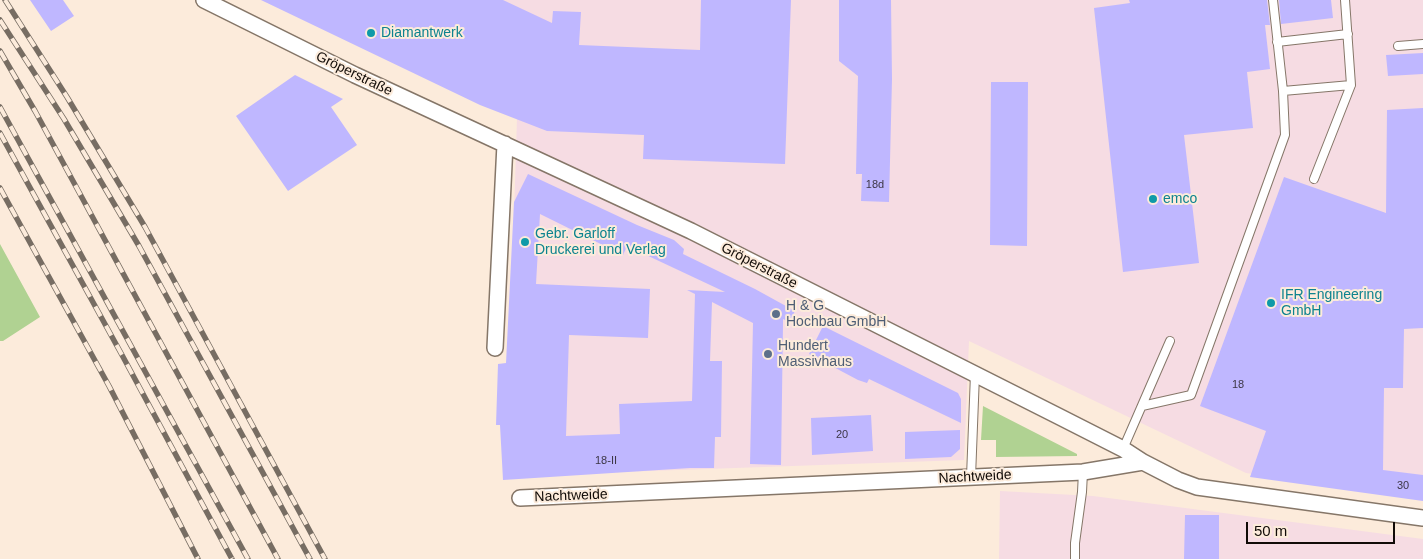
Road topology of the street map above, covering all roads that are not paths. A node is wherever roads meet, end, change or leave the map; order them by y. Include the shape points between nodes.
1 (204, 0) edge
2 (1273, 0) edge
3 (1345, 0) edge
4 (1348, 34) junction
5 (1277, 42) junction
6 (1423, 44) edge
7 (1398, 46) dead end
8 (1351, 85) junction
9 (1283, 91) junction
10 (505, 144) junction
11 (1314, 179) dead end
12 (1170, 341) dead end
13 (495, 348) dead end
14 (975, 374) junction
15 (1142, 406) junction
16 (1123, 449) junction
17 (1144, 462) junction
18 (1083, 472) junction
19 (971, 477) junction
20 (520, 498) dead end
21 (1423, 518) edge
22 (1075, 559) edge

1 - 10 street, Gröperstraße
2 - 5 lane
3 - 4 lane
4 - 5 lane
4 - 8 lane
5 - 9 lane
6 - 7 lane
8 - 9 lane
8 - 11 lane
9 - 15 lane via 1284,136 1191,395
10 - 13 street
10 - 14 street, Gröperstraße via 691,231
12 - 15 lane
14 - 16 street, Gröperstraße
14 - 19 lane
15 - 16 lane
16 - 17 street, Gröperstraße
17 - 18 street, Nachtweide
17 - 21 street via 1197,487
18 - 19 street, Nachtweide
18 - 22 lane
19 - 20 street, Nachtweide

